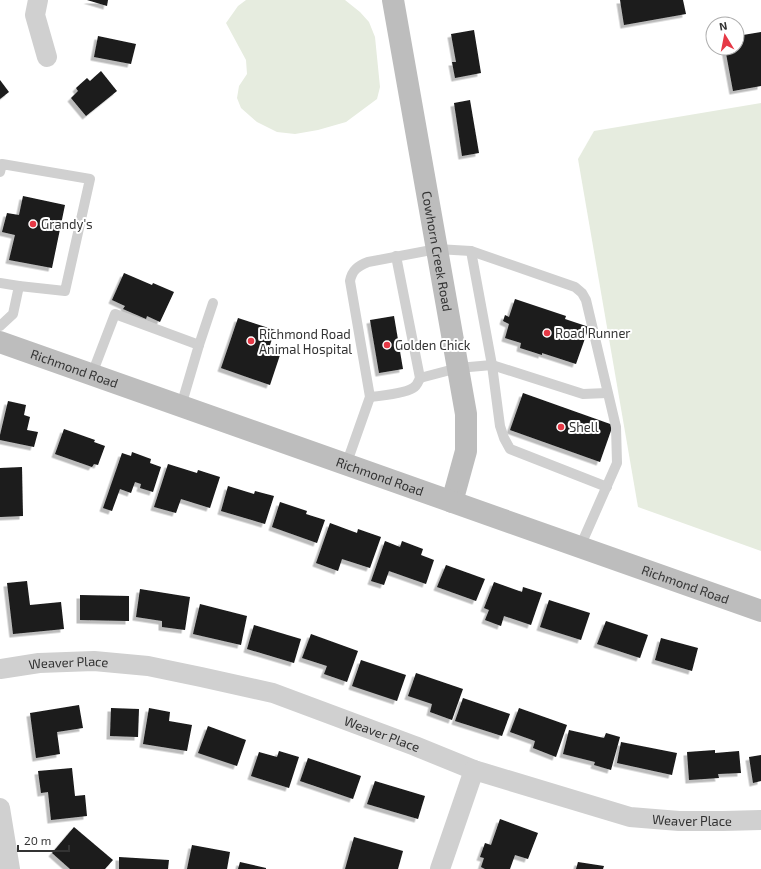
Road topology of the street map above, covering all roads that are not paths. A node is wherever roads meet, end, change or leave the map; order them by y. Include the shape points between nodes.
1 (38, 0) edge
2 (393, 0) edge
3 (47, 57) dead end
4 (0, 172) edge
5 (437, 249) junction
6 (471, 251) junction
7 (396, 256) junction
8 (0, 283) edge
9 (19, 286) junction
10 (213, 303) dead end
11 (0, 326) edge
12 (0, 342) edge
13 (199, 345) junction
14 (492, 365) junction
15 (458, 368) junction
16 (92, 374) junction
17 (420, 378) junction
18 (608, 393) junction
19 (370, 396) junction
20 (181, 406) junction
21 (346, 465) junction
22 (607, 487) junction
23 (452, 502) junction
24 (580, 547) junction
25 (761, 611) edge
26 (0, 669) edge
27 (474, 770) junction
28 (0, 808) edge
29 (761, 820) edge
30 (10, 869) edge
31 (440, 869) edge

1 - 3 street via 35,15
2 - 5 main road, Cowhorn Creek Road
4 - 9 lane via 2,164 90,178 65,291
5 - 6 lane
5 - 7 lane
5 - 15 main road, Cowhorn Creek Road
6 - 14 lane
6 - 18 lane via 575,287 582,293 586,300
7 - 17 lane
7 - 19 lane via 368,262 351,274 350,281
8 - 9 lane
9 - 11 lane via 13,314
10 - 13 lane
12 - 16 main road, Richmond Road
13 - 16 lane via 115,314
13 - 20 lane
14 - 15 lane
14 - 18 lane via 583,394
14 - 22 lane via 500,426 510,449
15 - 17 lane
15 - 23 main road, Cowhorn Creek Road via 466,414 466,451
16 - 20 main road, Richmond Road
17 - 19 lane via 414,388
18 - 22 lane via 616,427 617,463
19 - 21 lane
20 - 21 main road, Richmond Road
21 - 23 main road, Richmond Road
22 - 24 lane
23 - 24 main road, Richmond Road
24 - 25 main road, Richmond Road
26 - 27 street, Weaver Place via 39,663 94,661 148,666 201,677 273,693
27 - 29 street, Weaver Place via 630,817 679,821
27 - 31 street
28 - 30 street

